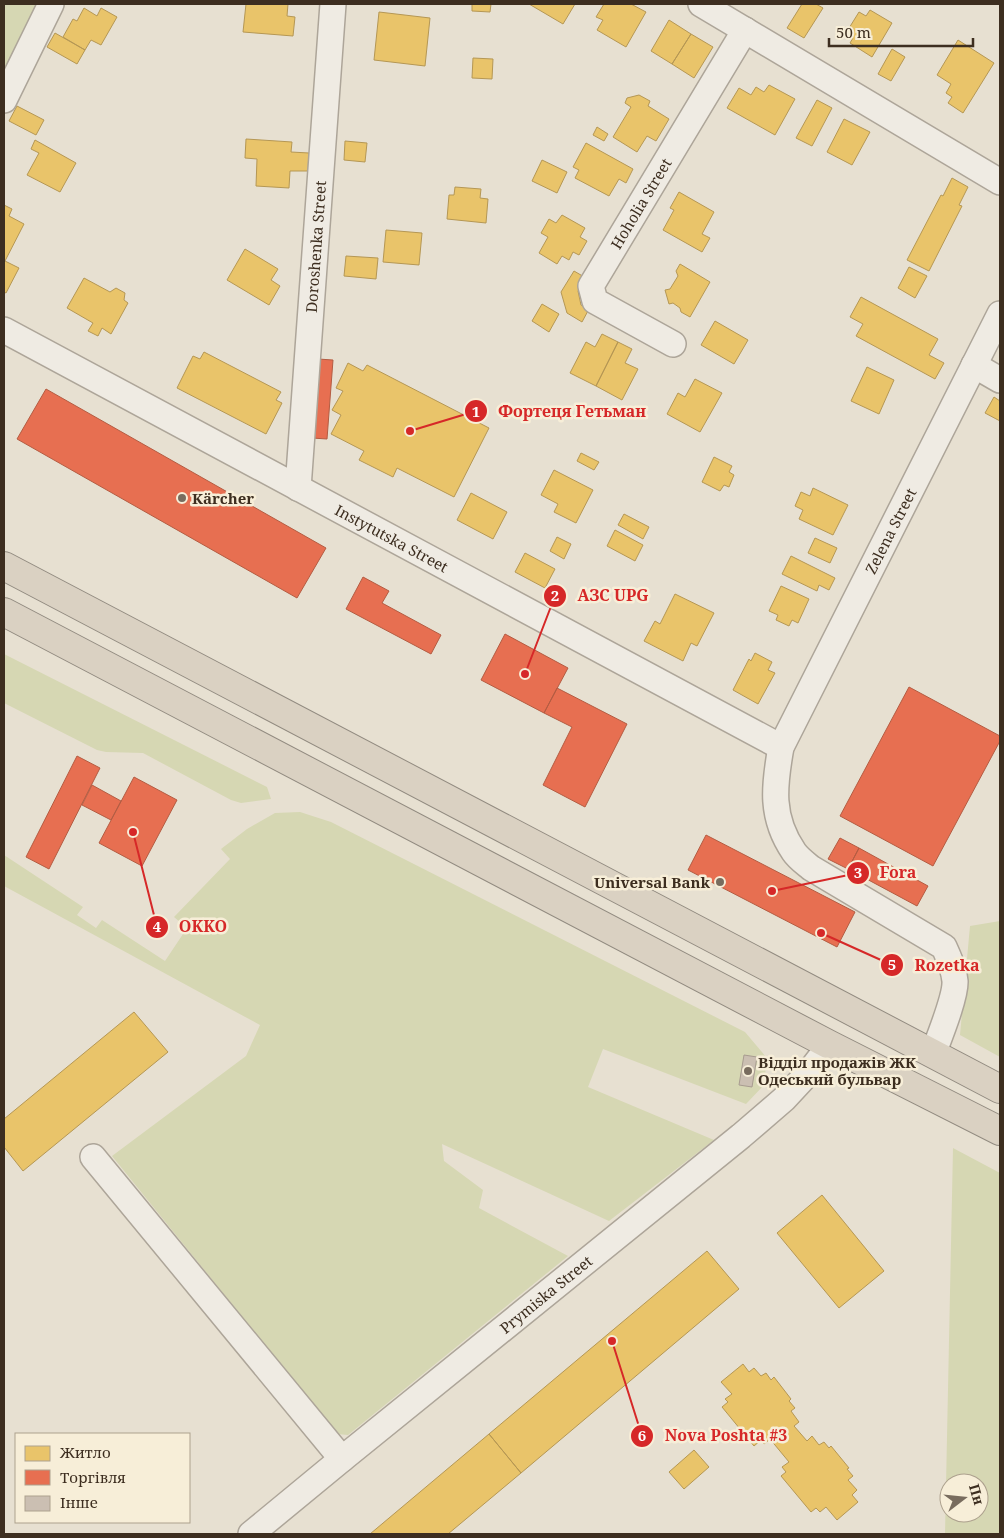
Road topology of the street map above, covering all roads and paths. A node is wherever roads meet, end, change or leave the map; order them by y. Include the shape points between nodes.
1 (51, 4) edge
2 (334, 4) edge
3 (701, 4) edge
4 (745, 30) junction
5 (4, 100) edge
6 (1000, 182) edge
7 (1000, 314) edge
8 (4, 330) edge
9 (673, 344) dead end
10 (974, 365) junction
11 (1000, 380) edge
12 (298, 488) junction
13 (4, 566) edge
14 (4, 612) edge
15 (781, 747) junction
16 (830, 1045) junction
17 (933, 1054) junction
18 (991, 1084) edge
19 (1000, 1131) edge
20 (93, 1157) dead end
21 (342, 1459) junction
22 (251, 1534) edge

1 - 5 street
2 - 12 street, Doroshenka Street
3 - 4 street
4 - 6 street
4 - 9 street, Hoholia Street via 591,286 595,300
7 - 10 street, Zelena Street
8 - 12 street, Instytutska Street
10 - 11 street
10 - 15 street, Zelena Street
12 - 15 street, Instytutska Street
13 - 17 highway
14 - 16 highway
15 - 17 street, Zelena Street via 775,779 775,805 781,828 795,853 811,868 944,947 951,963 954,994
16 - 19 highway
16 - 21 street, Prymiska Street via 784,1099
17 - 18 highway
20 - 21 street
21 - 22 street, Prymiska Street

